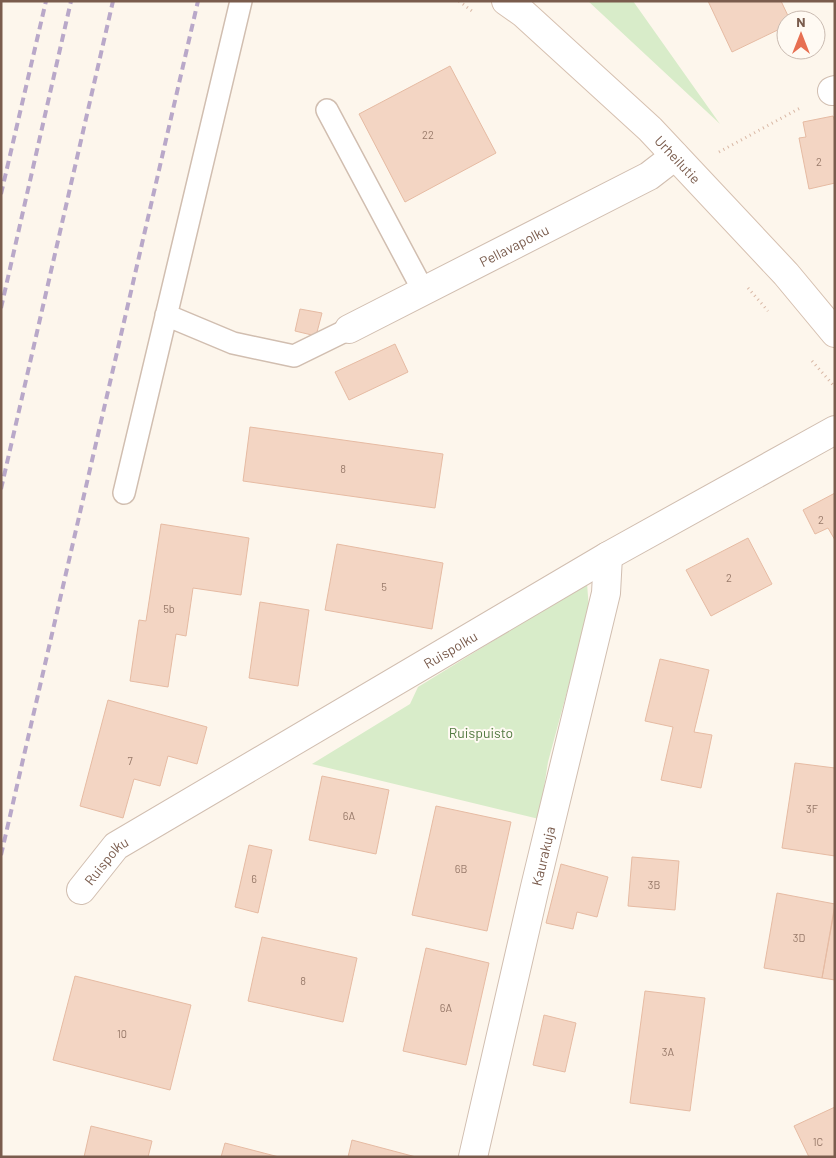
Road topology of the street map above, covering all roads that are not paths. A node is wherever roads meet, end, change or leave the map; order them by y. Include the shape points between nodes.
1 (241, 1) edge
2 (506, 1) edge
3 (327, 110) dead end
4 (675, 156) junction
5 (424, 292) junction
6 (166, 315) junction
7 (349, 329) joint
8 (835, 333) edge
9 (835, 430) edge
10 (124, 493) dead end
11 (608, 556) junction
12 (80, 890) dead end
13 (473, 1157) edge

1 - 6 lane
2 - 4 street, Urheilutie via 650,129
3 - 5 lane
4 - 5 street, Pellavapolku via 649,176
4 - 8 street, Urheilutie via 786,274
5 - 7 street, Pellavapolku
6 - 7 lane via 233,343 294,356
6 - 10 lane
9 - 11 street, Ruispolku
11 - 12 street, Ruispolku via 116,846
11 - 13 street, Kaurakuja via 606,593

